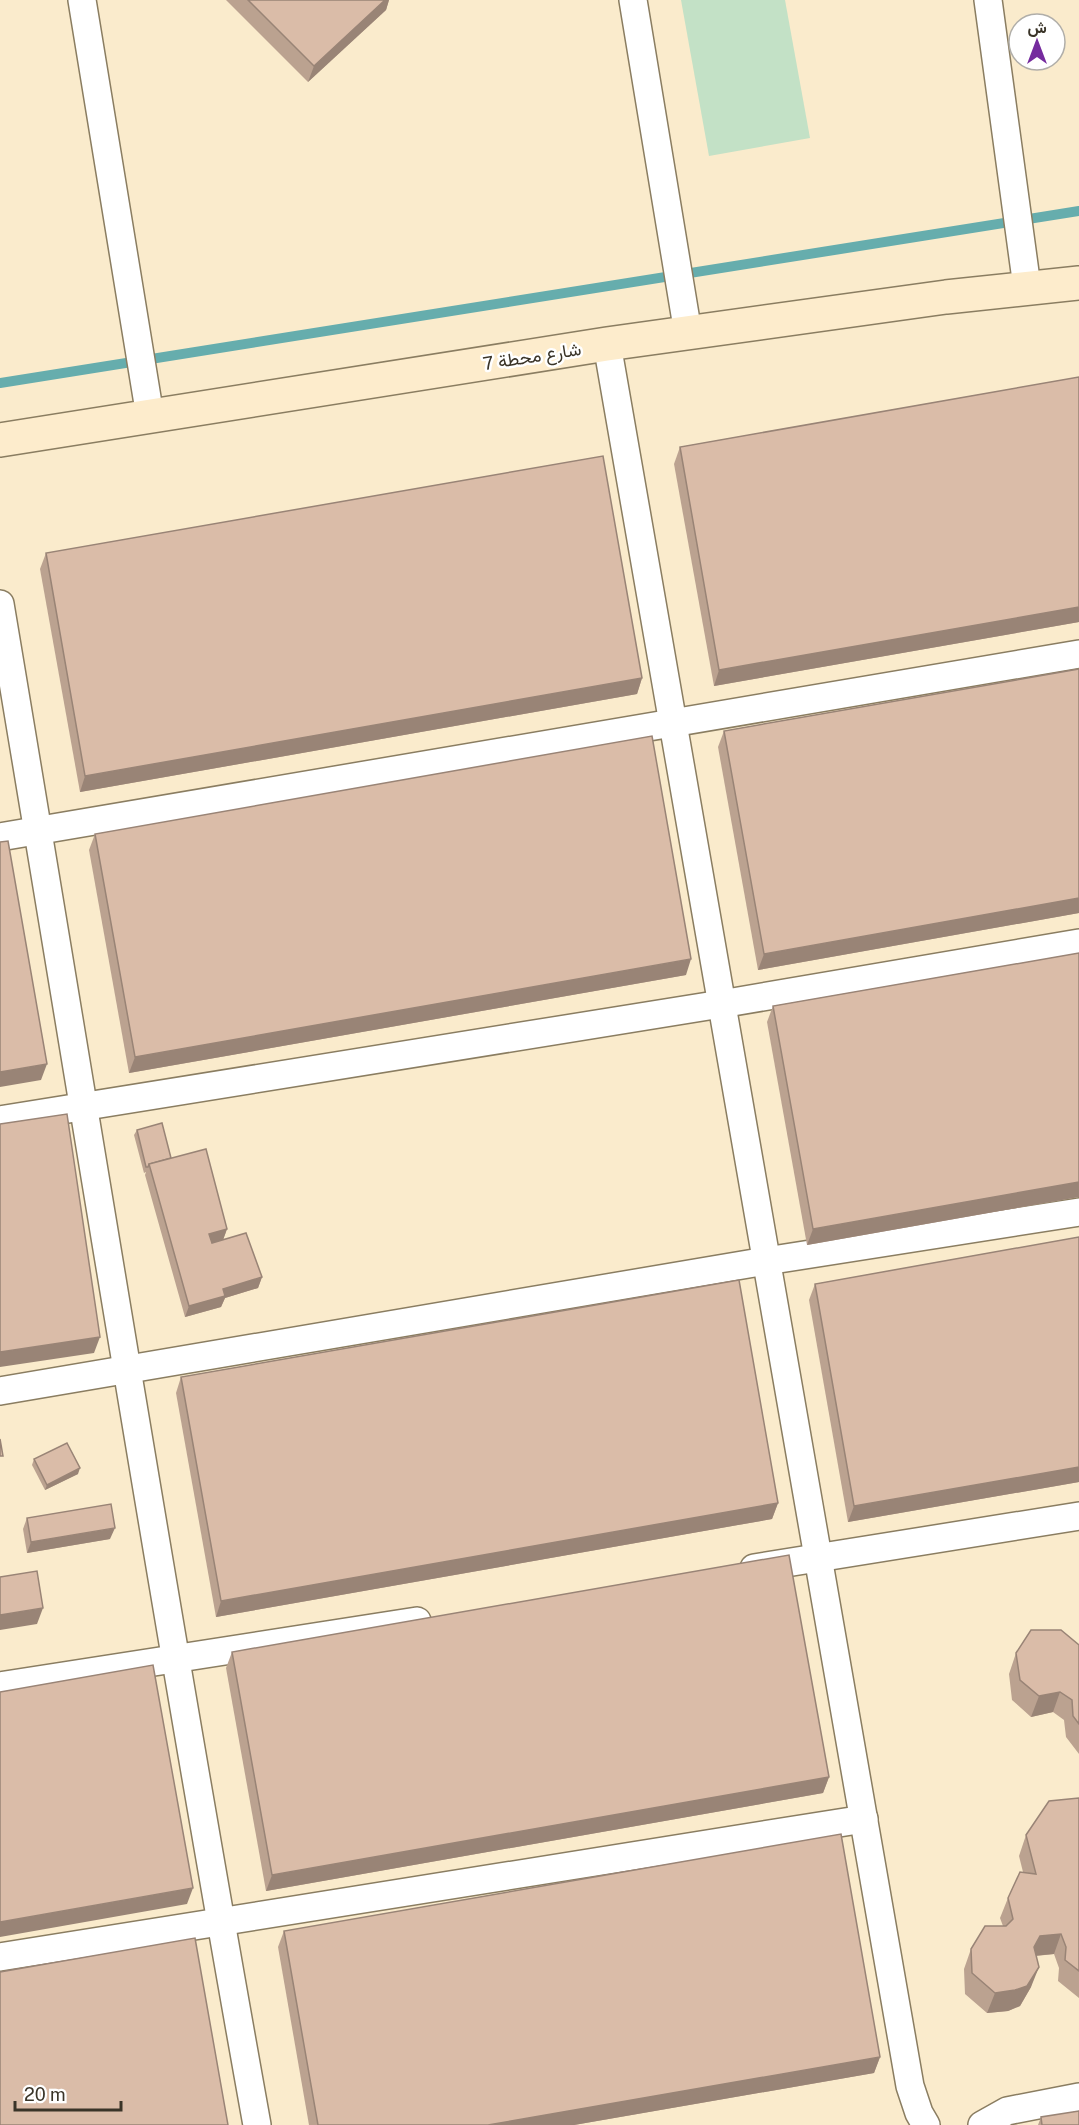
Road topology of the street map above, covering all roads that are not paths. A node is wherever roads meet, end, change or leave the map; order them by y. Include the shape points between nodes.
1 (82, 0) edge
2 (633, 0) edge
3 (988, 0) edge
4 (1075, 286) edge
5 (1027, 287) junction
6 (688, 333) junction
7 (607, 345) junction
8 (150, 416) junction
9 (0, 440) edge
10 (0, 604) edge
11 (1079, 654) edge
12 (672, 723) junction
13 (38, 831) junction
14 (0, 837) edge
15 (1079, 943) edge
16 (721, 1004) junction
17 (85, 1107) junction
18 (0, 1120) edge
19 (1079, 1212) edge
20 (766, 1261) junction
21 (128, 1370) junction
22 (0, 1391) edge
23 (1079, 1516) edge
24 (818, 1558) junction
25 (724, 1573) edge
26 (444, 1617) edge
27 (174, 1658) junction
28 (0, 1686) edge
29 (864, 1819) junction
30 (220, 1921) junction
31 (0, 1957) edge
32 (1079, 2097) edge
33 (256, 2125) edge
34 (926, 2125) edge
35 (982, 2125) edge

1 - 8 street
2 - 6 street
3 - 5 street
4 - 5 street, شارع محطة 7
5 - 6 street, شارع محطة 7
6 - 7 street, شارع محطة 7
7 - 8 street, شارع محطة 7
7 - 12 street
8 - 9 street, شارع محطة 7
10 - 13 street
11 - 12 street
12 - 13 street
12 - 16 street
13 - 14 street
13 - 17 street
15 - 16 street
16 - 17 street
16 - 20 street
17 - 18 street
17 - 21 street
19 - 20 street
20 - 21 street
20 - 24 street
21 - 22 street
21 - 27 street
23 - 24 street
24 - 25 street
24 - 29 street
26 - 27 street
27 - 28 street
27 - 30 street
29 - 30 street
29 - 34 street via 910,2086
30 - 31 street
30 - 33 street
32 - 35 street via 1007,2111

